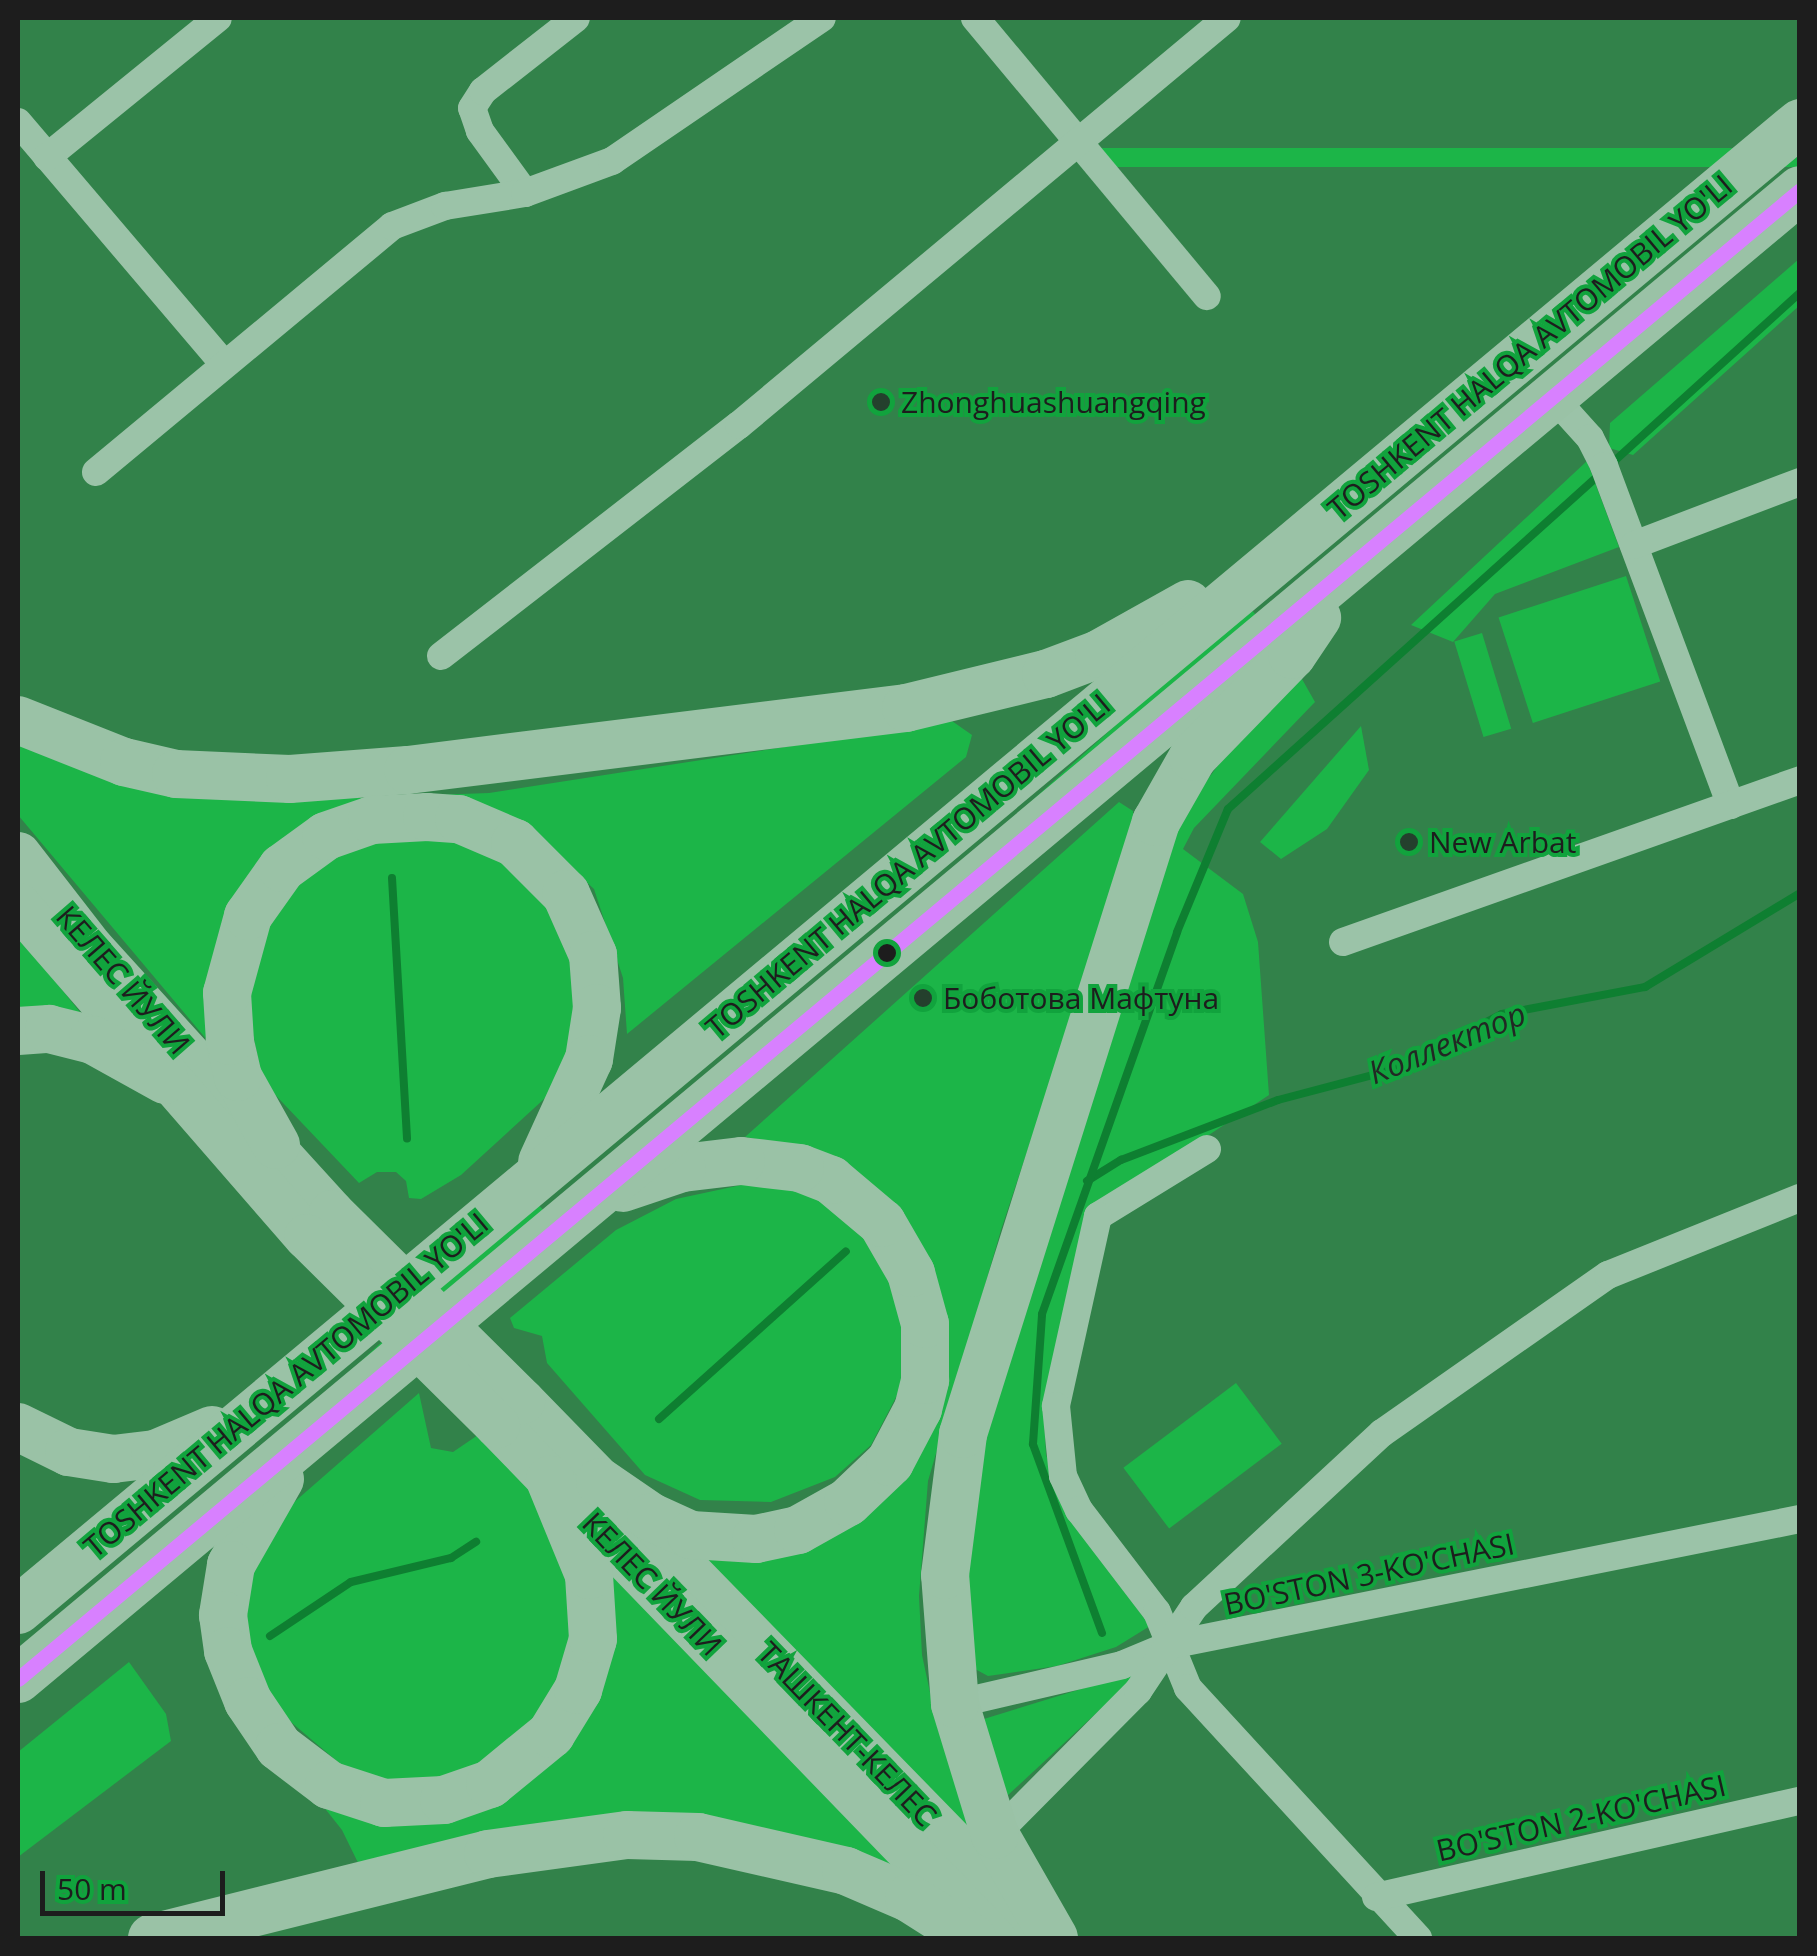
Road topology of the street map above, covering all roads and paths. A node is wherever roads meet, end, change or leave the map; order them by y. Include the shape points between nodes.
1 (218, 18) edge
2 (576, 18) edge
3 (822, 18) edge
4 (975, 18) edge
5 (1227, 18) edge
6 (18, 122) edge
7 (1800, 123) edge
8 (1078, 139) junction
9 (47, 157) junction
10 (1800, 190) edge
11 (524, 193) junction
12 (1207, 296) dead end
13 (223, 362) junction
14 (1552, 397) junction
15 (96, 472) dead end
16 (1800, 482) edge
17 (1296, 543) junction
18 (1634, 545) junction
19 (1352, 565) junction
20 (441, 656) dead end
21 (18, 720) edge
22 (1800, 780) edge
23 (1731, 804) junction
24 (18, 854) edge
25 (18, 905) edge
26 (1343, 942) dead end
27 (18, 1031) edge
28 (165, 1080) junction
29 (276, 1145) junction
30 (1208, 1150) dead end
31 (533, 1179) junction
32 (1800, 1198) edge
33 (571, 1216) junction
34 (318, 1224) junction
35 (260, 1406) junction
36 (510, 1413) junction
37 (18, 1427) edge
38 (302, 1442) junction
39 (550, 1480) junction
40 (600, 1482) junction
41 (1800, 1520) edge
42 (18, 1610) edge
43 (1170, 1645) junction
44 (18, 1679) edge
45 (955, 1704) junction
46 (1800, 1801) edge
47 (996, 1835) junction
48 (1376, 1897) junction
49 (152, 1938) edge
50 (972, 1938) edge
51 (993, 1938) edge
52 (1051, 1938) edge
53 (1418, 1938) edge

1 - 9 street
2 - 11 street via 483,90 472,108
3 - 11 street via 612,161
4 - 8 street
5 - 8 street
6 - 9 street
7 - 17 highway, TOSHKENT HALQA AVTOMOBIL YO'LI
8 - 12 street
8 - 20 street via 738,424
9 - 13 street
10 - 14 highway, TOSHKENT HALQA AVTOMOBIL YO'LI
11 - 13 street via 445,206 392,226
13 - 15 street
14 - 18 street via 1590,438
14 - 19 highway, TOSHKENT HALQA AVTOMOBIL YO'LI
16 - 18 street
17 - 21 highway via 1098,654 988,689 838,718 290,778 176,774 124,762
17 - 31 highway, TOSHKENT HALQA AVTOMOBIL YO'LI
18 - 23 street
19 - 33 highway, TOSHKENT HALQA AVTOMOBIL YO'LI
19 - 45 highway via 1292,655 1193,757 1156,822 1136,876 963,1434 945,1575
22 - 23 street
23 - 26 street
24 - 29 main road, КЕЛЕС ЙУЛИ via 90,948
25 - 28 main road, КЕЛЕС ЙУЛИ
27 - 28 highway via 50,1029 93,1040
28 - 34 main road
29 - 31 highway via 238,1077 230,1041 229,980 248,916 282,868 326,836 399,816 459,820 515,843 542,867 566,894 592,955 598,1008 589,1059
29 - 34 main road
30 - 43 street via 1098,1216 1056,1406 1063,1476 1079,1510 1157,1612
31 - 35 highway, TOSHKENT HALQA AVTOMOBIL YO'LI
32 - 43 street via 1608,1275 1478,1365 1350,1460 1194,1607
33 - 38 highway, TOSHKENT HALQA AVTOMOBIL YO'LI
33 - 40 highway via 625,1187 682,1168 741,1160 800,1168 861,1200 882,1223 911,1273 925,1324 925,1380 906,1436 870,1484 824,1519 777,1536 702,1537 651,1518
34 - 36 main road, КЕЛЕС ЙУЛИ, bridge
35 - 37 highway via 174,1448 134,1458 69,1452
35 - 42 highway, TOSHKENT HALQA AVTOMOBIL YO'LI
36 - 39 main road, КЕЛЕС ЙУЛИ
36 - 40 main road, ТАШКЕНТ-КЕЛЕС
38 - 39 highway via 237,1549 224,1597 224,1634 248,1701 279,1747 329,1785 384,1803 444,1800 490,1784 552,1734 578,1690 592,1639 589,1575
38 - 44 highway, TOSHKENT HALQA AVTOMOBIL YO'LI
39 - 51 main road, КЕЛЕС ЙУЛИ
40 - 52 main road, ТАШКЕНТ-КЕЛЕС
41 - 43 street, BO'STON 3-KO'CHASI
43 - 45 street, BO'STON 3-KO'CHASI via 1122,1665
43 - 47 street via 1138,1691
43 - 48 street via 1188,1688
45 - 47 highway
46 - 48 street, BO'STON 2-KO'CHASI
47 - 52 highway
48 - 53 street
49 - 50 highway via 488,1854 627,1835 698,1838 846,1871 909,1898

